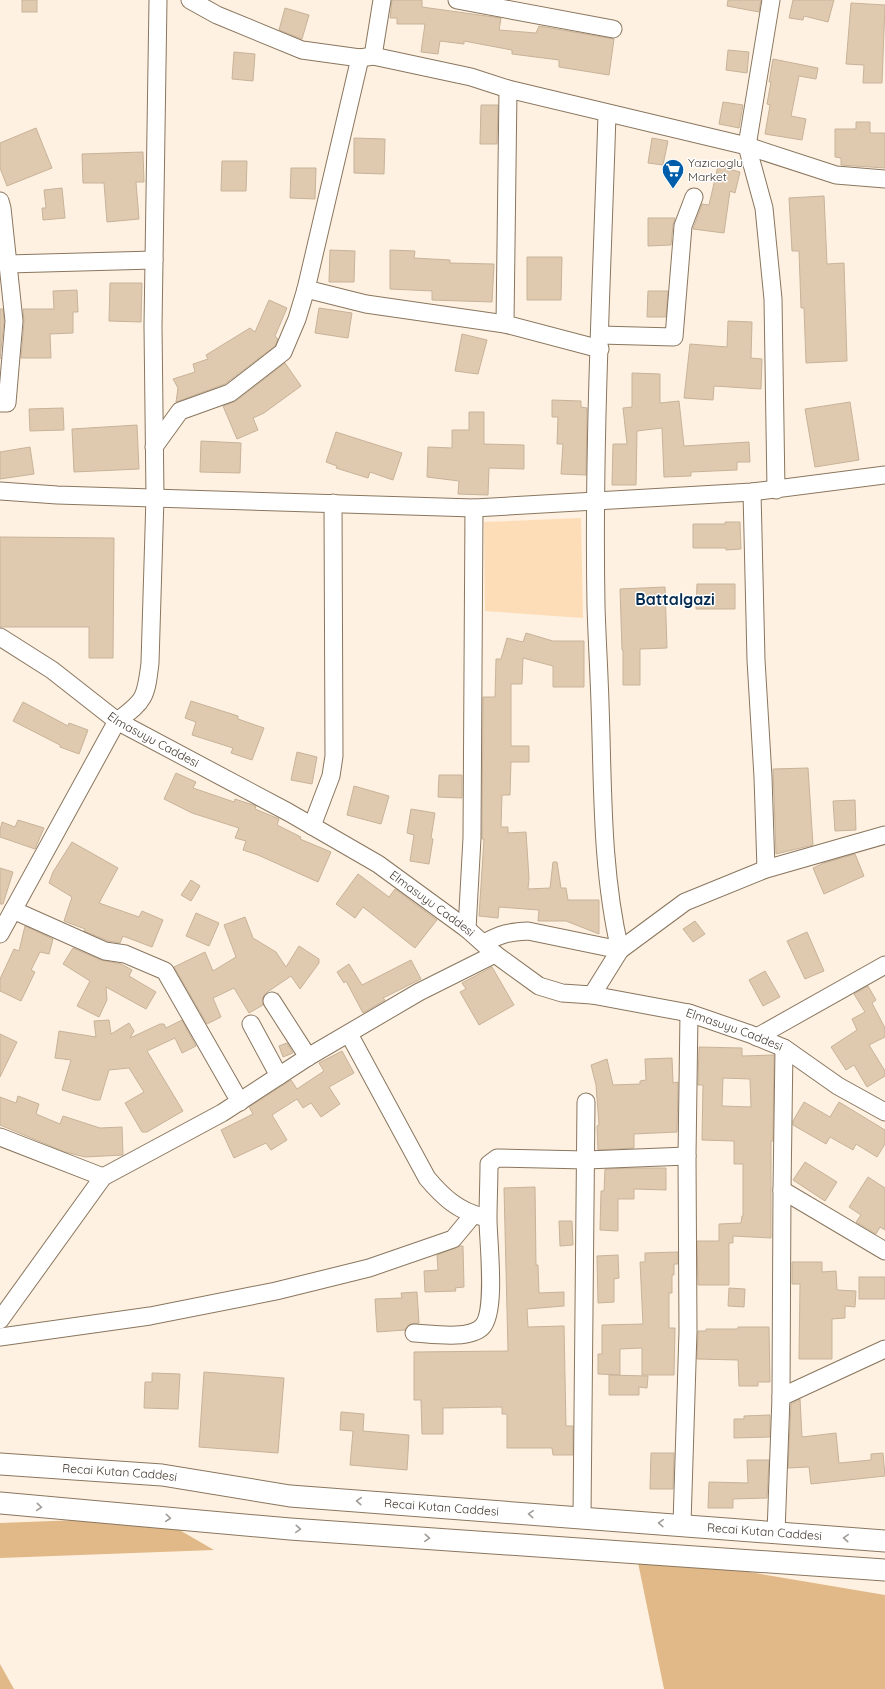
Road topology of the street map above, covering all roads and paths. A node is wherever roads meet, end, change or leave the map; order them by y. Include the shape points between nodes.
1 (158, 0) edge
2 (190, 0) edge
3 (382, 0) edge
4 (457, 0) edge
5 (771, 0) edge
6 (613, 29) dead end
7 (366, 57) junction
8 (508, 90) junction
9 (607, 114) junction
10 (747, 146) junction
11 (885, 178) edge
12 (694, 197) dead end
13 (0, 201) edge
14 (154, 260) junction
15 (8, 264) junction
16 (306, 289) junction
17 (505, 324) junction
18 (600, 342) junction
19 (0, 403) edge
20 (154, 447) junction
21 (885, 475) edge
22 (776, 490) junction
23 (0, 491) edge
24 (752, 492) junction
25 (154, 497) junction
26 (596, 501) junction
27 (333, 503) junction
28 (474, 508) junction
29 (0, 637) edge
30 (117, 721) junction
31 (312, 826) junction
32 (885, 835) edge
33 (766, 869) junction
34 (13, 910) junction
35 (467, 929) junction
36 (0, 934) edge
37 (490, 949) junction
38 (620, 950) junction
39 (885, 965) edge
40 (592, 995) junction
41 (272, 1001) dead end
42 (689, 1012) junction
43 (251, 1024) dead end
44 (349, 1034) junction
45 (757, 1037) junction
46 (784, 1048) junction
47 (308, 1057) junction
48 (279, 1076) junction
49 (240, 1102) junction
50 (586, 1102) dead end
51 (885, 1112) edge
52 (0, 1137) edge
53 (687, 1156) junction
54 (586, 1160) junction
55 (103, 1178) junction
56 (782, 1190) junction
57 (480, 1216) junction
58 (885, 1252) edge
59 (0, 1320) edge
60 (414, 1333) dead end
61 (0, 1337) edge
62 (885, 1349) edge
63 (781, 1396) junction
64 (0, 1464) edge
65 (0, 1503) edge
66 (582, 1517) junction
67 (682, 1524) junction
68 (776, 1533) junction
69 (885, 1541) edge
70 (885, 1570) edge

1 - 14 street
2 - 7 street via 217,15 302,50
3 - 7 street
4 - 6 street
5 - 10 street
7 - 8 street via 471,77
7 - 16 street
8 - 9 street
8 - 17 street
9 - 10 street
9 - 18 street
10 - 11 street via 836,175
10 - 22 street via 764,208 773,299
12 - 18 street via 683,226 674,337
13 - 15 street
14 - 15 street
14 - 20 street
15 - 19 street via 14,321 7,403
16 - 17 street via 366,304
16 - 20 street via 283,352 230,393 180,411
17 - 18 street
18 - 26 street
20 - 25 street
21 - 22 street
22 - 24 street
23 - 25 street
24 - 26 street
24 - 33 street via 756,660 764,778
25 - 27 street
25 - 30 street via 150,663 147,685 141,701
26 - 28 street
26 - 38 street via 596,606 604,827 612,917
27 - 28 street
27 - 31 street via 334,756 331,776
28 - 35 street via 472,838
29 - 30 street, Elmasuyu Caddesi via 52,670
30 - 31 street, Elmasuyu Caddesi
30 - 34 street
31 - 35 street, Elmasuyu Caddesi via 378,864
32 - 33 street
33 - 38 street via 686,902
34 - 36 street
34 - 49 street via 105,950 125,954 165,971
35 - 37 street, Elmasuyu Caddesi
37 - 38 street via 502,934 528,931
37 - 40 street, Elmasuyu Caddesi via 539,986 562,993
37 - 44 street
38 - 40 street
39 - 45 street
40 - 42 street, Elmasuyu Caddesi
41 - 47 street
42 - 45 street, Elmasuyu Caddesi
42 - 53 street
43 - 48 street
44 - 47 street
44 - 57 street via 427,1178 457,1208
45 - 46 street, Elmasuyu Caddesi
46 - 51 street, Elmasuyu Caddesi via 838,1086
46 - 56 street
47 - 48 street
48 - 49 street
49 - 55 street
50 - 54 street
52 - 55 street
53 - 54 street
53 - 67 street via 688,1331
54 - 57 street via 496,1158 489,1164
54 - 66 street
55 - 59 street
56 - 58 street
56 - 63 street
57 - 60 street via 491,1292 488,1315 482,1327 468,1335
57 - 61 street via 453,1239 369,1268 276,1291 150,1316
62 - 63 street
63 - 68 street
66 -> 64 main road, Recai Kutan Caddesi via 290,1496 162,1475
65 -> 70 main road via 298,1529
67 -> 66 main road, Recai Kutan Caddesi
67 - 68 main road, Recai Kutan Caddesi
69 -> 68 main road, Recai Kutan Caddesi

